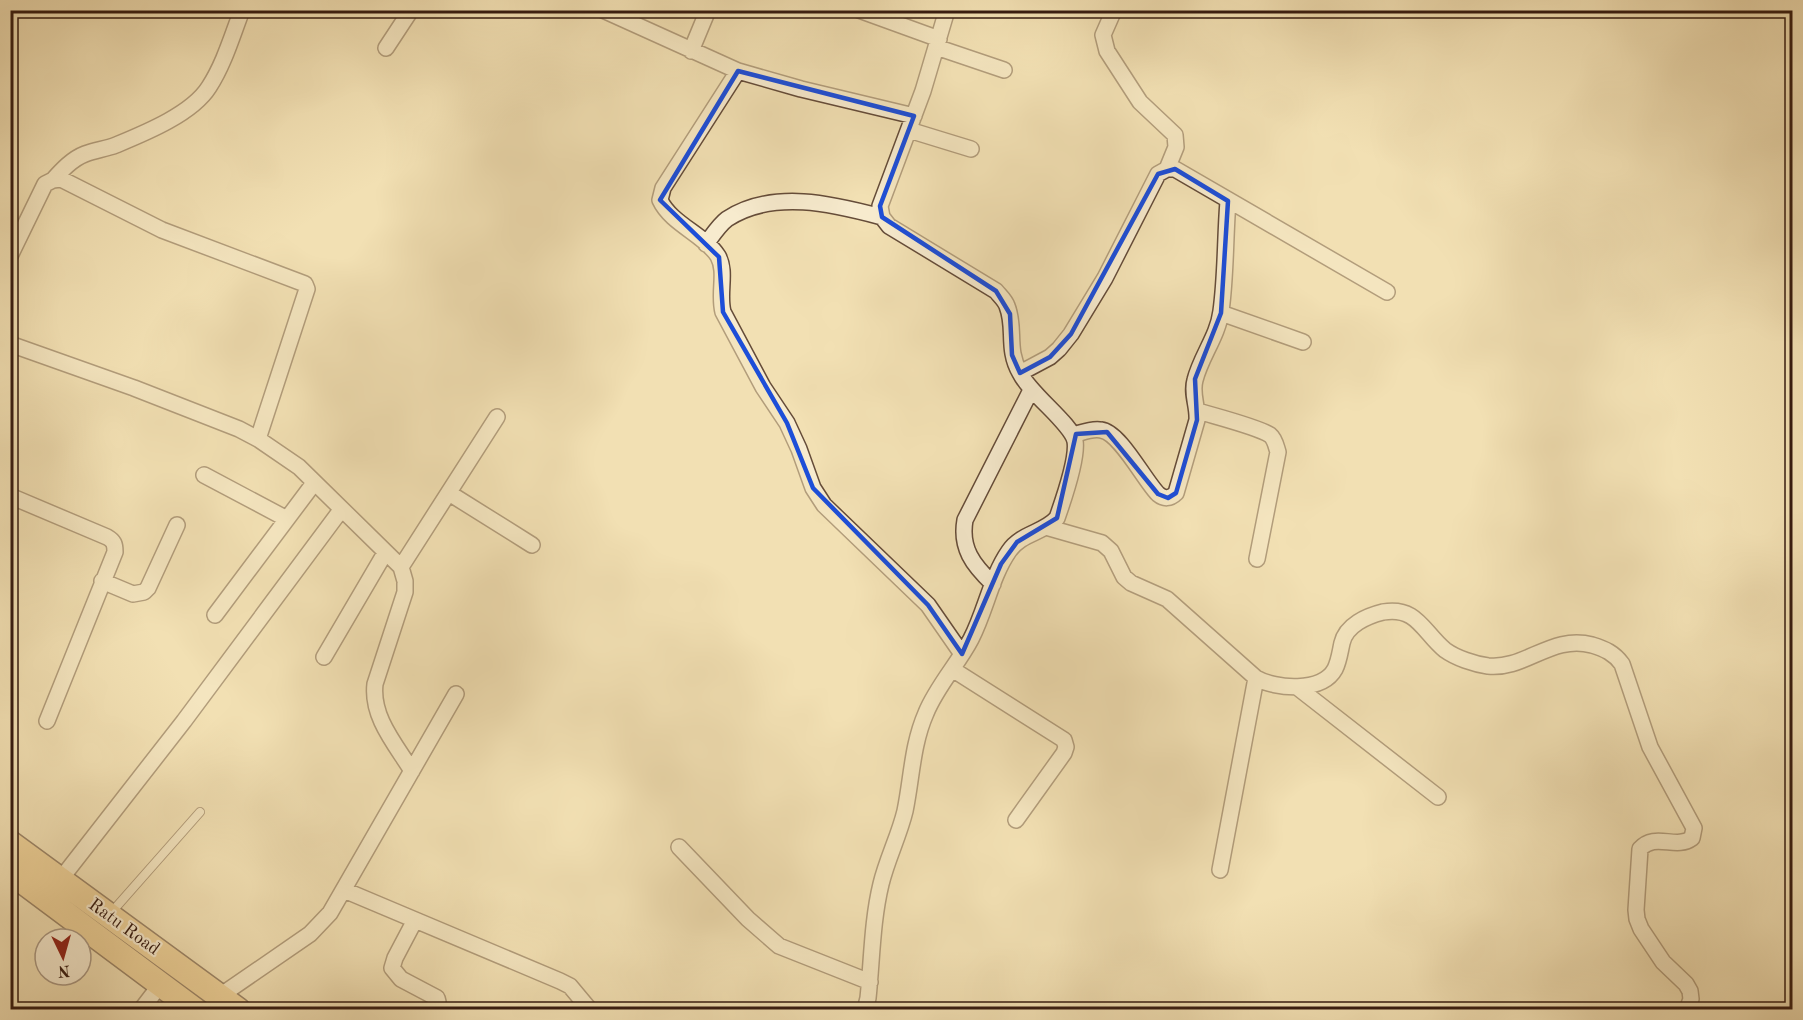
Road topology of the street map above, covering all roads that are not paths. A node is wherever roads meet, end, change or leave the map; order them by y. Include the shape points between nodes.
1 (242, 10) edge
2 (411, 10) edge
3 (603, 10) edge
4 (708, 10) edge
5 (859, 10) edge
6 (947, 10) edge
7 (1114, 10) edge
8 (937, 43) junction
9 (386, 48) dead end
10 (691, 51) junction
11 (1004, 70) dead end
12 (738, 71) junction
13 (911, 123) junction
14 (970, 149) dead end
15 (1167, 169) junction
16 (53, 180) junction
17 (1228, 201) junction
18 (882, 218) junction
19 (706, 244) junction
20 (10, 256) edge
21 (1387, 292) dead end
22 (1221, 313) junction
23 (1303, 342) dead end
24 (10, 344) edge
25 (1020, 374) junction
26 (1031, 390) junction
27 (1198, 411) junction
28 (497, 417) dead end
29 (1072, 435) junction
30 (258, 439) junction
31 (204, 475) dead end
32 (314, 483) junction
33 (449, 493) junction
34 (10, 496) edge
35 (341, 510) junction
36 (286, 519) junction
37 (177, 525) dead end
38 (1046, 527) junction
39 (532, 545) dead end
40 (385, 553) junction
41 (1257, 559) dead end
42 (402, 567) junction
43 (102, 581) junction
44 (993, 584) junction
45 (215, 615) dead end
46 (962, 654) junction
47 (324, 657) dead end
48 (952, 669) junction
49 (1256, 678) junction
50 (1297, 687) junction
51 (456, 694) dead end
52 (47, 722) dead end
53 (412, 771) junction
54 (1438, 796) dead end
55 (200, 812) dead end
56 (1016, 820) dead end
57 (10, 843) edge
58 (679, 848) dead end
59 (1220, 870) dead end
60 (10, 872) edge
61 (60, 880) junction
62 (344, 890) junction
63 (109, 916) junction
64 (415, 920) junction
65 (870, 982) junction
66 (160, 985) junction
67 (229, 1003) edge
68 (141, 1010) edge
69 (195, 1010) edge
70 (436, 1010) edge
71 (590, 1010) edge
72 (865, 1010) edge
73 (1687, 1010) edge

1 - 16 street via 219,70 197,100 139,136 85,154
2 - 9 street
3 - 10 street
4 - 10 street
5 - 8 street
6 - 8 street
7 - 15 street via 1103,35 1107,51 1140,102 1175,135 1176,147
8 - 11 street
8 - 13 street
10 - 12 street
12 - 13 street
12 - 19 street via 661,194 660,200 668,212
13 - 14 street
13 - 18 street via 880,206
15 - 17 street via 1175,169
15 - 25 street via 1158,174 1105,278 1071,334 1050,357
16 - 20 street via 38,195
16 - 30 street via 69,182 162,231 307,286
17 - 21 street
17 - 22 street
18 - 19 street via 822,204 773,203 725,220
18 - 25 street via 996,291 1010,314 1012,356
19 - 46 street via 722,266 723,312 787,423 813,488 824,505 928,605
22 - 23 street
22 - 27 street via 1195,379 1193,393
24 - 30 street via 134,388
25 - 26 street
26 - 29 street
26 - 44 street via 965,519 963,531 969,556
27 - 29 street via 1176,493 1168,498 1153,489 1107,432 1100,429
27 - 41 street via 1270,435 1275,442 1278,452
28 - 33 street
29 - 38 street via 1074,455 1062,504 1057,518
30 - 32 street via 291,461
31 - 36 street
32 - 35 street
32 - 36 street
33 - 39 street
33 - 42 street
34 - 43 street via 114,542 115,552
35 - 40 street
35 - 61 street
36 - 45 street
37 - 43 street via 144,592 133,594
38 - 44 street via 1017,542
38 - 49 street via 1102,543 1111,551 1124,577 1167,599
40 - 42 street
40 - 47 street
42 - 53 street via 405,592 374,693 378,715
43 - 52 street
44 - 46 street
46 - 48 street
48 - 56 street via 1064,740 1064,753
48 - 65 street via 920,727 905,811 880,887
49 - 50 street via 1279,687
49 - 59 street
50 - 54 street
50 - 73 street via 1313,684 1334,671 1348,630 1358,622 1392,611 1412,615 1446,651 1490,666 1509,664 1560,644 1581,642 1615,654 1622,664 1650,747 1694,828 1692,838 1686,842 1656,840 1640,849 1636,910 1641,929 1663,962 1690,990
51 - 53 street
53 - 62 street
55 - 63 lane
57 - 61 main road, Ratu Road
58 - 65 street via 779,946
60 - 66 main road, Ratu Road
61 - 63 main road, Ratu Road
62 - 64 street
62 - 67 street via 310,934
63 - 67 main road, Ratu Road
64 - 70 street via 392,968 401,979 437,998
64 - 71 street via 570,986
65 - 72 street
66 - 68 street
66 - 69 main road, Ratu Road

